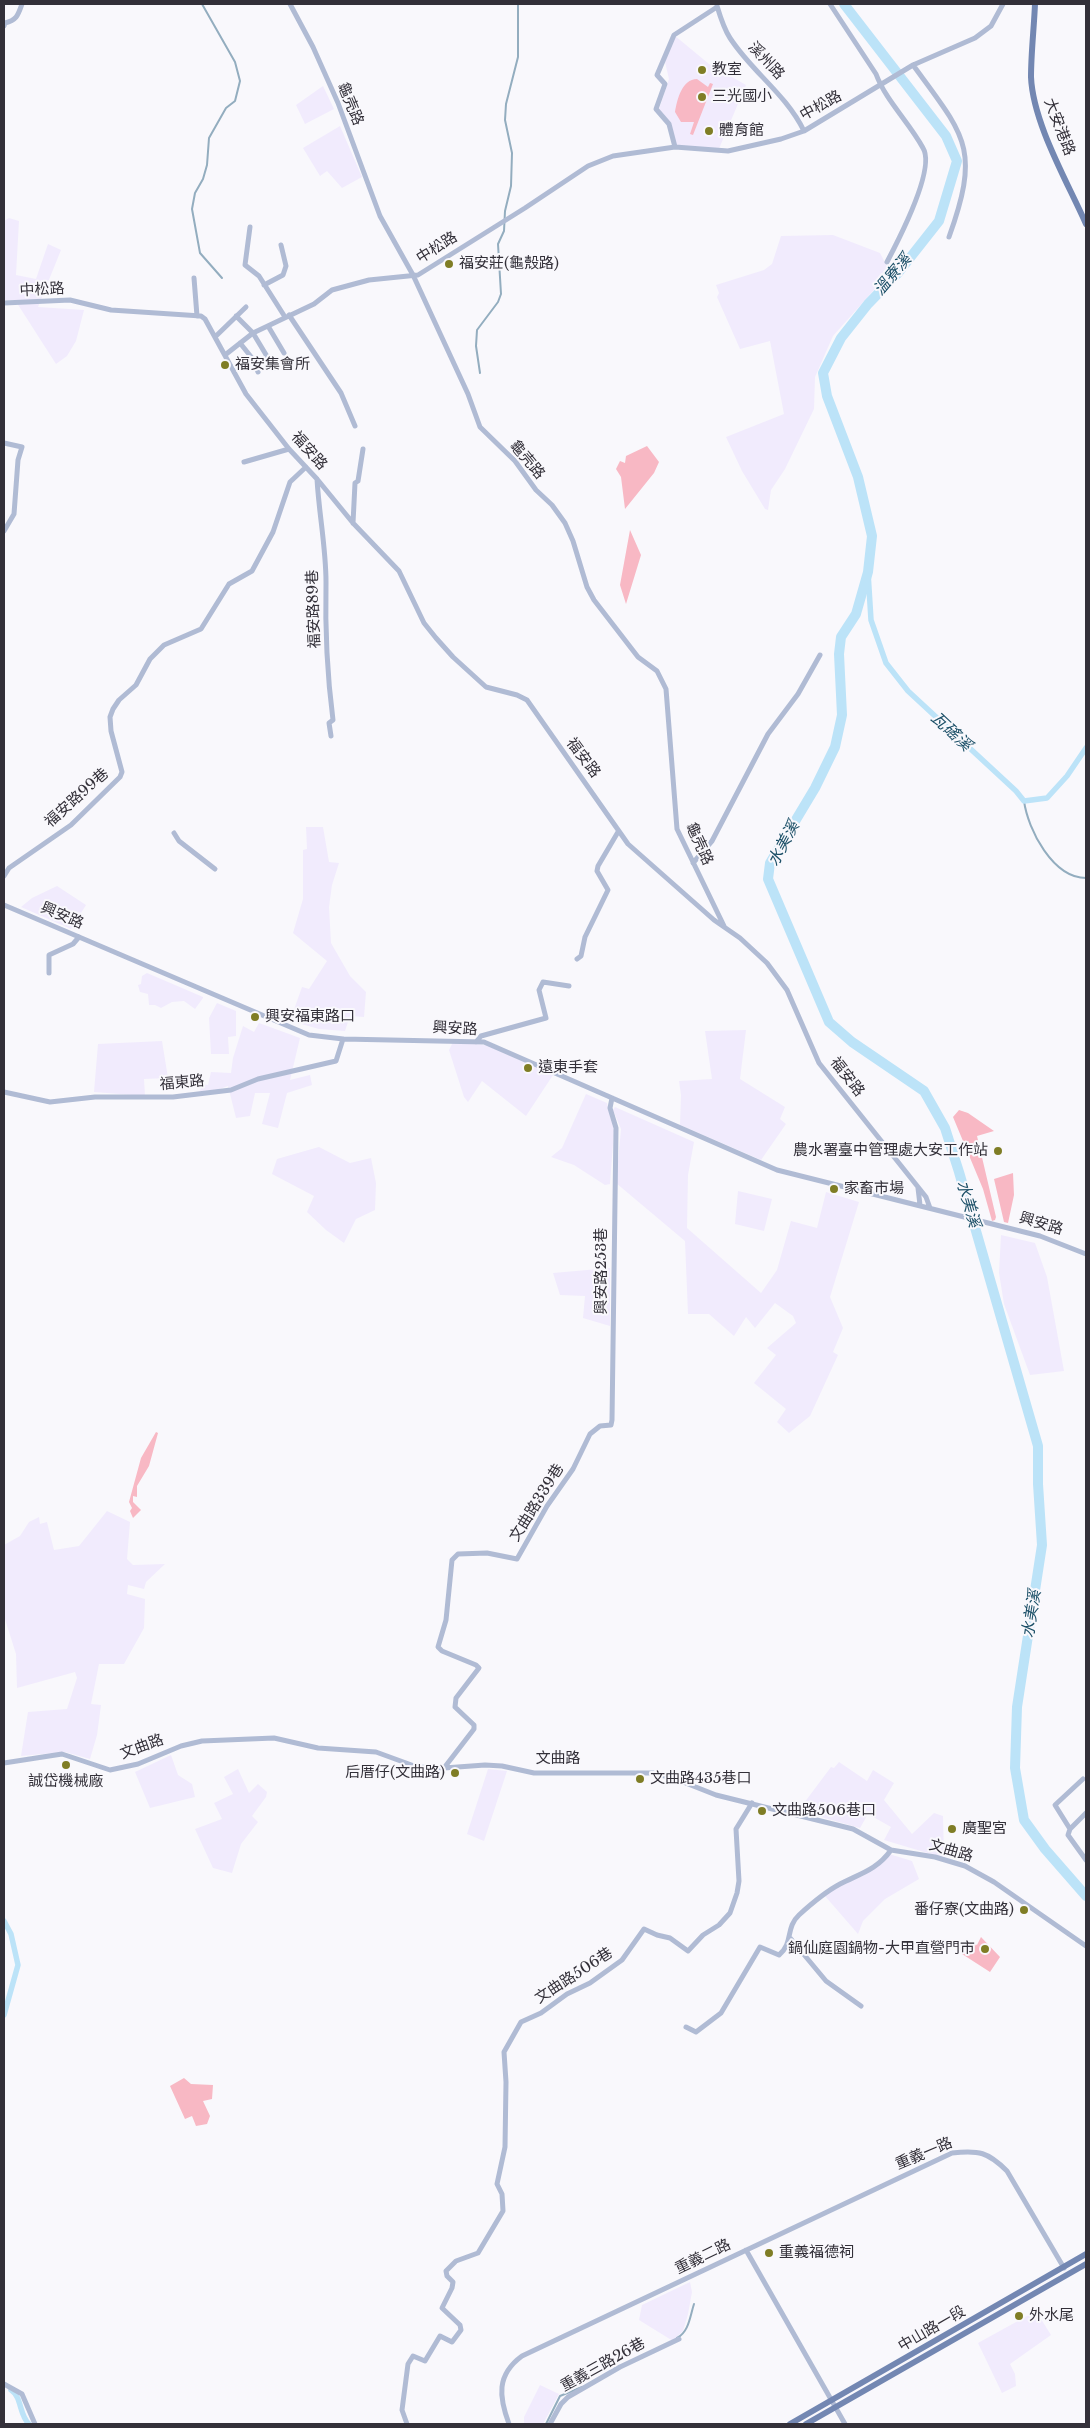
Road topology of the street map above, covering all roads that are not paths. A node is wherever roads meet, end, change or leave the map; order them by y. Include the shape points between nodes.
1 (22, 4) edge
2 (290, 4) edge
3 (830, 4) edge
4 (1003, 4) edge
5 (1035, 4) edge
6 (717, 5) edge
7 (4, 26) edge
8 (912, 65) junction
9 (881, 86) junction
10 (804, 131) junction
11 (675, 147) junction
12 (1086, 224) edge
13 (250, 227) dead end
14 (949, 237) dead end
15 (281, 245) dead end
16 (887, 262) dead end
17 (413, 275) junction
18 (194, 278) dead end
19 (264, 285) junction
20 (4, 303) edge
21 (246, 307) dead end
22 (197, 316) junction
23 (236, 316) junction
24 (287, 316) junction
25 (268, 326) junction
26 (253, 333) junction
27 (216, 336) junction
28 (240, 343) junction
29 (284, 353) dead end
30 (225, 355) junction
31 (274, 368) dead end
32 (258, 372) dead end
33 (355, 426) dead end
34 (4, 443) edge
35 (289, 449) junction
36 (362, 449) dead end
37 (244, 462) dead end
38 (306, 467) junction
39 (317, 479) junction
40 (353, 523) junction
41 (4, 531) edge
42 (820, 655) dead end
43 (331, 736) dead end
44 (618, 832) junction
45 (174, 834) dead end
46 (694, 863) junction
47 (215, 869) dead end
48 (4, 876) edge
49 (4, 905) edge
50 (724, 926) junction
51 (79, 937) junction
52 (577, 959) dead end
53 (49, 973) dead end
54 (569, 986) dead end
55 (344, 1039) junction
56 (476, 1042) junction
57 (4, 1092) edge
58 (612, 1098) junction
59 (917, 1185) junction
60 (920, 1205) junction
61 (930, 1208) junction
62 (1086, 1254) edge
63 (592, 1430) joint
64 (4, 1763) edge
65 (444, 1768) junction
66 (1083, 1779) dead end
67 (752, 1803) junction
68 (1086, 1812) edge
69 (1070, 1829) junction
70 (891, 1850) junction
71 (1086, 1860) edge
72 (790, 1939) junction
73 (1086, 1946) edge
74 (861, 2006) dead end
75 (686, 2027) dead end
76 (746, 2250) junction
77 (1086, 2254) edge
78 (1086, 2264) edge
79 (1064, 2268) junction
80 (679, 2339) dead end
81 (4, 2384) edge
82 (831, 2401) junction
83 (835, 2408) junction
84 (35, 2424) edge
85 (408, 2424) edge
86 (509, 2424) edge
87 (550, 2424) edge
88 (790, 2424) edge
89 (806, 2424) edge
90 (845, 2424) edge

1 - 7 street via 14,21
2 - 17 street, 龜壳路 via 338,104 380,216
3 - 9 street
4 - 8 street via 991,26 975,38
5 - 12 main road, 大安港路 via 1031,77 1035,103 1044,132
6 - 10 street, 溪州路 via 728,36 785,99
6 - 11 street via 674,35 657,75 665,84 656,109 669,124
8 - 9 street, 中松路
8 - 14 street via 959,131 967,160 963,195
9 - 10 street, 中松路
9 - 16 street via 925,150 919,195
10 - 11 street, 中松路 via 728,151
11 - 17 street, 中松路 via 613,156 588,166 430,268
13 - 19 street via 245,264 260,276
15 - 19 street via 286,266 282,275
17 - 24 street, 中松路 via 369,280 332,290 314,304
17 - 46 street, 龜壳路 via 465,386 480,427 515,461 565,522 594,600 638,658 662,678 666,689 676,821
18 - 22 street
19 - 24 street
20 - 22 street, 中松路 via 70,300 112,310
21 - 23 street
22 - 27 street via 205,319
23 - 26 street
23 - 27 street
24 - 25 street, 中松路
24 - 33 street via 341,393
25 - 26 street, 中松路
25 - 29 street
26 - 28 street, 中松路
26 - 31 street
27 - 30 street
28 - 30 street, 中松路
28 - 32 street
30 - 35 street, 福安路 via 246,394
34 - 41 street via 22,446 14,514
35 - 37 street
35 - 38 street, 福安路
36 - 40 street via 358,481 355,483
38 - 39 street, 福安路
38 - 48 street, 福安路99巷 via 290,482 273,532 252,572 229,584 201,629 164,645 150,659 136,685 113,709 111,731 122,772 120,777 71,825 9,868
39 - 40 street, 福安路
39 - 43 street, 福安路89巷 via 326,581 324,607 333,720 329,722
40 - 44 street, 福安路 via 399,571 424,623 453,657 486,687 526,700
42 - 46 street via 798,694 768,734 712,842
44 - 50 street, 福安路 via 654,868
44 - 52 street via 598,866 597,871 608,890
45 - 47 street
46 - 50 street, 龜壳路
49 - 51 street, 興安路
50 - 59 street, 福安路 via 747,943 777,977 797,1010 819,1063
51 - 53 street via 73,944 49,955
51 - 55 street, 興安路 via 292,1029 309,1035
54 - 56 street via 543,982 539,990 546,1018 481,1036
55 - 56 street, 興安路
55 - 57 street, 福東路 via 336,1061 258,1079 217,1093 145,1098 84,1097 50,1102
56 - 58 street, 興安路 via 484,1042
58 - 60 street, 興安路 via 777,1170
58 - 63 street, 興安路253巷 via 610,1108 616,1128 612,1420 611,1424
59 - 60 street
59 - 61 street, 福安路
60 - 61 street, 興安路
61 - 62 street, 興安路 via 1040,1236
63 - 65 street, 文曲路339巷 via 573,1469 547,1506 517,1559 487,1553 458,1554 452,1560 446,1620 438,1647 442,1652 479,1668 455,1704 474,1729
64 - 65 street, 文曲路 via 62,1754 110,1770 138,1764 172,1749 202,1741 274,1738 318,1748 376,1752 417,1767
65 - 67 street, 文曲路 via 485,1765 534,1773 653,1773
66 - 69 street via 1055,1805
67 - 70 street, 文曲路 via 853,1829
67 - 85 street, 文曲路506巷 via 736,1829 737,1893 730,1913 688,1951 670,1938 644,1929 622,1960 590,1983 521,2022 504,2052 505,2147 497,2184 503,2211 478,2253 456,2261 446,2271 453,2282 442,2308 460,2325 461,2330 452,2342 440,2336 425,2361 413,2356 408,2364 402,2410
68 - 69 street
69 - 71 street via 1068,1834
70 - 72 street via 873,1868 833,1888 797,1917 792,1923
70 - 73 street, 文曲路 via 935,1857 976,1871
72 - 74 street via 826,1981
72 - 75 street via 779,1955 760,1947 717,2019 696,2032
76 - 79 street, 重義一路 via 952,2153 968,2151 983,2152 996,2159 1007,2171
76 - 82 street, 重義二路
76 - 86 street, 重義二路 via 533,2350 514,2362 500,2391
77 - 79 main road, 中山路一段
78 - 83 main road, 中山路一段
79 - 82 main road, 中山路一段
80 - 87 street, 重義三路26巷 via 620,2367 568,2397
81 - 84 street via 22,2394
82 - 83 street, 重義二路
82 - 88 main road, 中山路一段
83 - 89 main road, 中山路一段
83 - 90 street, 重義二路

